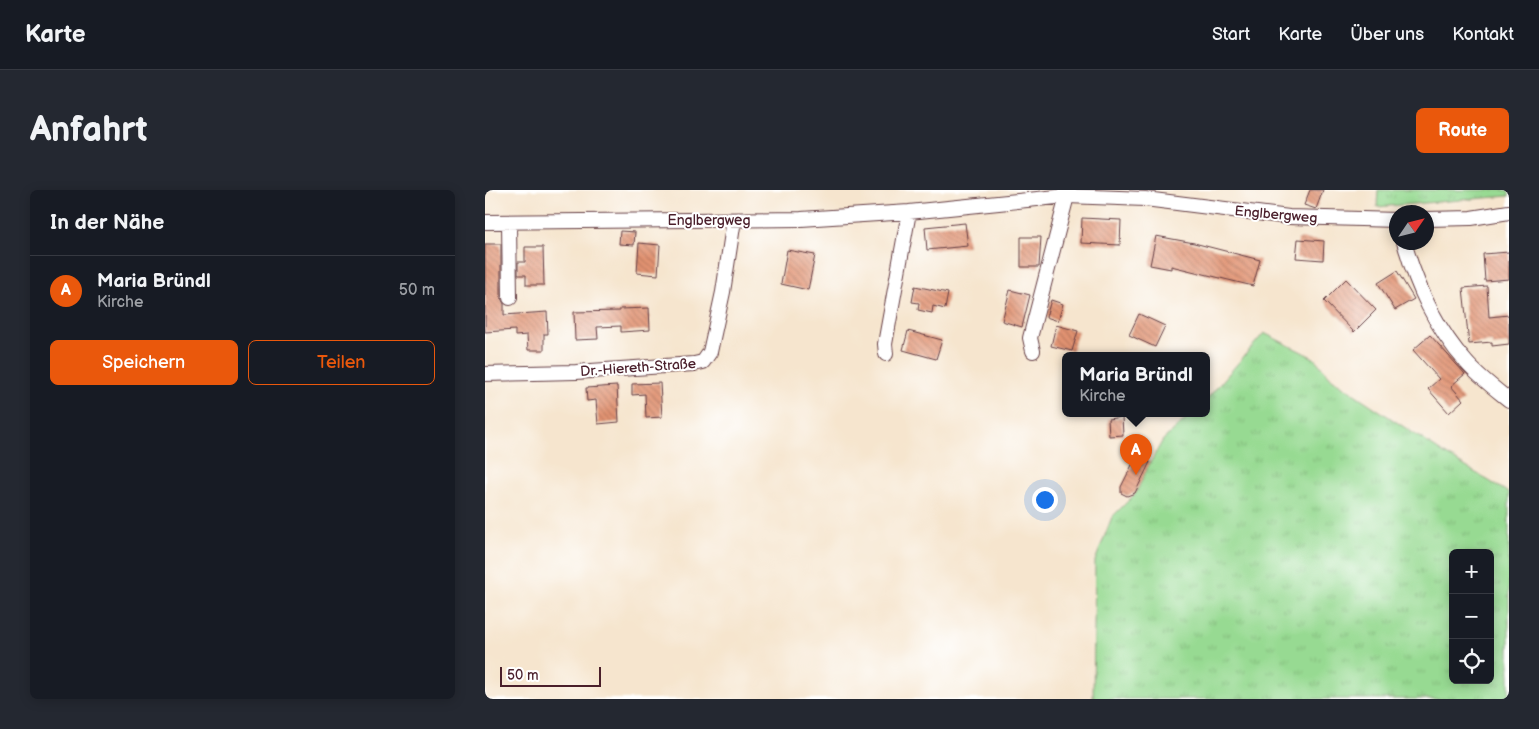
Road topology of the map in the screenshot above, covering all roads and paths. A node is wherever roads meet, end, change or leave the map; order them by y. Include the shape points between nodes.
1 (1067, 196) junction
2 (909, 212) junction
3 (1509, 212) edge
4 (1434, 219) edge
5 (735, 220) junction
6 (1389, 220) edge
7 (485, 222) edge
8 (509, 222) junction
9 (1406, 250) edge
10 (510, 298) dead end
11 (1033, 351) dead end
12 (886, 354) dead end
13 (485, 374) edge
14 (1509, 400) edge

1 - 2 street, Englbergweg
1 - 6 street, Englbergweg via 1145,199 1289,217
1 - 11 street via 1030,338
2 - 5 street, Englbergweg
2 - 12 street via 885,344
3 - 4 street via 1471,218
5 - 8 street, Englbergweg
5 - 13 street, Dr.-Hiereth-Straße via 710,352 703,362 576,372
7 - 8 street, Englbergweg
8 - 10 street
9 - 14 street via 1422,296 1441,330 1466,362

